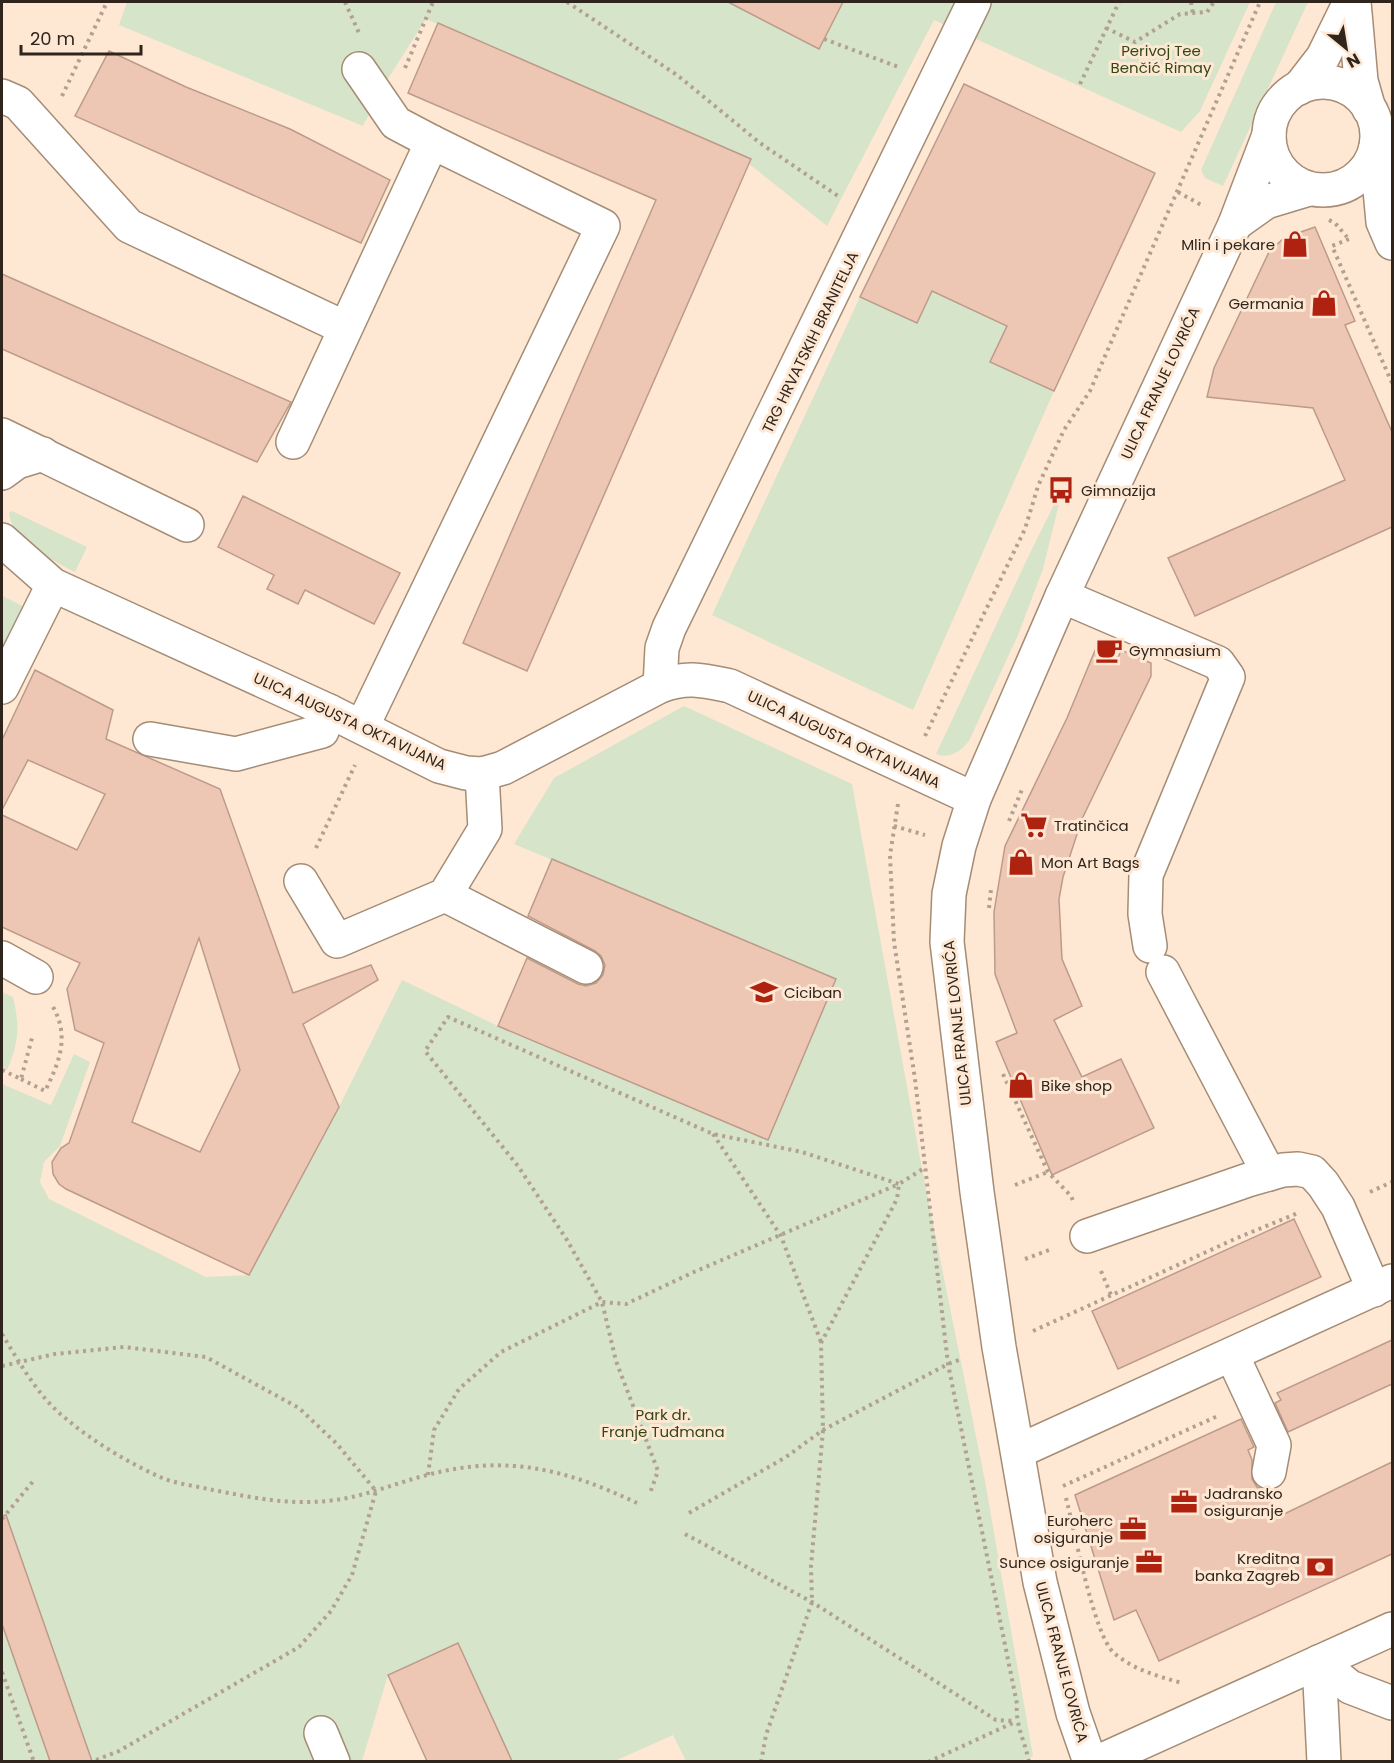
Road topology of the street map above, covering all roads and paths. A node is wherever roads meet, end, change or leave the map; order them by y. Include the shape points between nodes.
1 (107, 2) edge
2 (345, 2) edge
3 (433, 2) edge
4 (567, 2) edge
5 (974, 2) edge
6 (1119, 2) edge
7 (1191, 2) edge
8 (1214, 2) edge
9 (1260, 2) edge
10 (1352, 2) edge
11 (1193, 14) junction
12 (1106, 27) junction
13 (824, 39) dead end
14 (361, 56) joint
15 (936, 81) junction
16 (1080, 84) dead end
17 (1299, 88) junction
18 (2, 96) edge
19 (1369, 109) junction
20 (387, 110) junction
21 (46, 132) junction
22 (1269, 135) junction
23 (432, 142) junction
24 (1376, 147) junction
25 (1318, 189) junction
26 (870, 218) junction
27 (1235, 224) junction
28 (1388, 233) edge
29 (1349, 239) dead end
30 (345, 327) junction
31 (1392, 382) edge
32 (2, 435) edge
33 (293, 442) dead end
34 (43, 454) junction
35 (2, 473) edge
36 (188, 525) dead end
37 (1025, 529) dead end
38 (2, 540) edge
39 (54, 585) junction
40 (1062, 596) junction
41 (660, 686) junction
42 (2, 687) edge
43 (329, 711) junction
44 (366, 729) junction
45 (150, 739) dead end
46 (482, 774) junction
47 (1028, 776) dead end
48 (974, 799) junction
49 (1005, 831) dead end
50 (301, 881) joint
51 (991, 888) dead end
52 (445, 895) junction
53 (988, 911) dead end
54 (2, 958) edge
55 (586, 968) dead end
56 (36, 977) joint
57 (33, 1038) dead end
58 (2, 1070) edge
59 (21, 1079) junction
60 (1000, 1083) dead end
61 (713, 1134) junction
62 (926, 1167) dead end
63 (1048, 1172) junction
64 (1013, 1174) dead end
65 (1269, 1174) junction
66 (899, 1184) junction
67 (1014, 1185) junction
68 (1016, 1196) dead end
69 (1338, 1207) junction
70 (781, 1236) junction
71 (1087, 1236) junction
72 (1023, 1249) dead end
73 (1026, 1271) dead end
74 (1383, 1286) edge
75 (1111, 1295) junction
76 (602, 1302) junction
77 (1033, 1318) dead end
78 (1035, 1330) junction
79 (2, 1334) edge
80 (1036, 1341) dead end
81 (821, 1342) junction
82 (999, 1347) junction
83 (1232, 1355) junction
84 (19, 1361) junction
85 (2, 1366) edge
86 (1253, 1400) junction
87 (823, 1430) junction
88 (1053, 1437) junction
89 (1019, 1451) junction
90 (1269, 1472) dead end
91 (428, 1475) junction
92 (34, 1479) dead end
93 (1063, 1486) junction
94 (376, 1491) junction
95 (650, 1493) dead end
96 (637, 1503) dead end
97 (689, 1513) dead end
98 (2, 1519) edge
99 (685, 1534) dead end
100 (812, 1602) junction
101 (1392, 1629) edge
102 (1320, 1662) junction
103 (2, 1672) edge
104 (1184, 1684) dead end
105 (1392, 1703) edge
106 (34, 1761) edge
107 (91, 1761) edge
108 (761, 1761) edge
109 (928, 1761) edge
110 (1090, 1761) edge
111 (1098, 1761) edge
112 (1324, 1761) edge

1 - 21 path
2 - 14 path
3 - 20 path
4 - 26 path via 676,75 760,143
5 - 15 street, TRG HRVATSKIH BRANITELJA
6 - 12 path
7 - 11 path
8 - 11 path via 1208,12
9 - 37 path via 1090,391 1064,430 1038,486
10 - 17 street via 1323,57
10 - 19 street via 1361,81
11 - 12 path via 1180,14 1135,42
12 - 16 path
13 - 15 path
14 - 20 street
15 - 26 street, TRG HRVATSKIH BRANITELJA
17 - 19 street via 1331,83 1360,97
17 - 22 street via 1278,107
18 - 21 street via 18,103
19 - 24 street via 1375,121
20 - 23 street via 396,123
21 - 30 street via 129,226
22 - 25 street via 1271,153 1279,169 1292,181
22 - 27 street, ULICA FRANJE LOVRIĆA
23 - 30 street
23 - 44 street via 603,226
24 - 25 street via 1359,177 1344,186
24 - 28 street
25 - 27 street, ULICA FRANJE LOVRIĆA via 1266,202
25 - 28 street via 1344,193 1360,201
26 - 41 street, TRG HRVATSKIH BRANITELJA via 669,628 662,648
27 - 40 street, ULICA FRANJE LOVRIĆA
29 - 31 path via 1332,246
30 - 33 street
32 - 34 street
34 - 35 street via 17,462
34 - 36 street
38 - 39 street, ULICA AUGUSTA OKTAVIJANA
39 - 42 street
39 - 43 street, ULICA AUGUSTA OKTAVIJANA
40 - 48 street, ULICA FRANJE LOVRIĆA
40 - 65 street via 1218,663 1228,677 1146,875 1145,914 1157,959
41 - 46 street, ULICA AUGUSTA OKTAVIJANA via 503,768
41 - 48 street, ULICA AUGUSTA OKTAVIJANA via 680,679 729,686
43 - 44 street, ULICA AUGUSTA OKTAVIJANA
43 - 45 street via 322,731 236,754
44 - 46 street, ULICA AUGUSTA OKTAVIJANA via 439,766
44 - 50 path
46 - 52 street via 485,829
47 - 49 path
48 - 82 street, ULICA FRANJE LOVRIĆA via 949,894 947,942 976,1192
50 - 52 street via 337,940
51 - 53 path
52 - 55 street
54 - 56 street
56 - 59 path via 60,1022 63,1043 45,1091
57 - 59 path
58 - 59 path
60 - 63 path via 1000,1071
61 - 66 path via 802,1152
61 - 70 path
61 - 76 path via 448,1017 424,1051 518,1166
62 - 66 path
63 - 67 path
63 - 71 path via 1071,1196
64 - 67 path
65 - 69 street via 1283,1170 1312,1172
65 - 71 street
66 - 70 path
66 - 81 path via 897,1199
67 - 68 path
69 - 74 street
69 - 75 path via 1303,1211
70 - 76 path via 626,1304
70 - 81 path
71 - 75 path
72 - 73 path
74 - 83 street
75 - 78 path
76 - 91 path via 501,1352 459,1389 434,1430
76 - 95 path via 616,1361 658,1471
77 - 78 path
78 - 80 path
78 - 82 path
79 - 84 path
81 - 87 path
82 - 87 path via 948,1364
82 - 89 street, ULICA FRANJE LOVRIĆA
83 - 86 street
83 - 88 street
84 - 85 path
84 - 94 path via 63,1416 118,1455 162,1478 285,1503 335,1500
84 - 94 path via 124,1347 206,1357 299,1408
86 - 90 street via 1274,1445
86 - 93 path
87 - 97 path via 786,1457
87 - 100 path via 810,1566
88 - 89 street
88 - 93 path
89 - 110 street, ULICA FRANJE LOVRIĆA via 1041,1582 1073,1713
91 - 94 path
91 - 96 path via 507,1465 552,1470
92 - 98 path
93 - 104 path via 1100,1628 1112,1652 1140,1670
94 - 107 path via 352,1575 331,1611 299,1647 119,1751
99 - 100 path
100 - 108 path via 766,1735
100 - 109 path via 996,1720 1015,1721
101 - 102 street
102 - 105 street via 1354,1690
102 - 111 street
102 - 112 street
103 - 106 path

